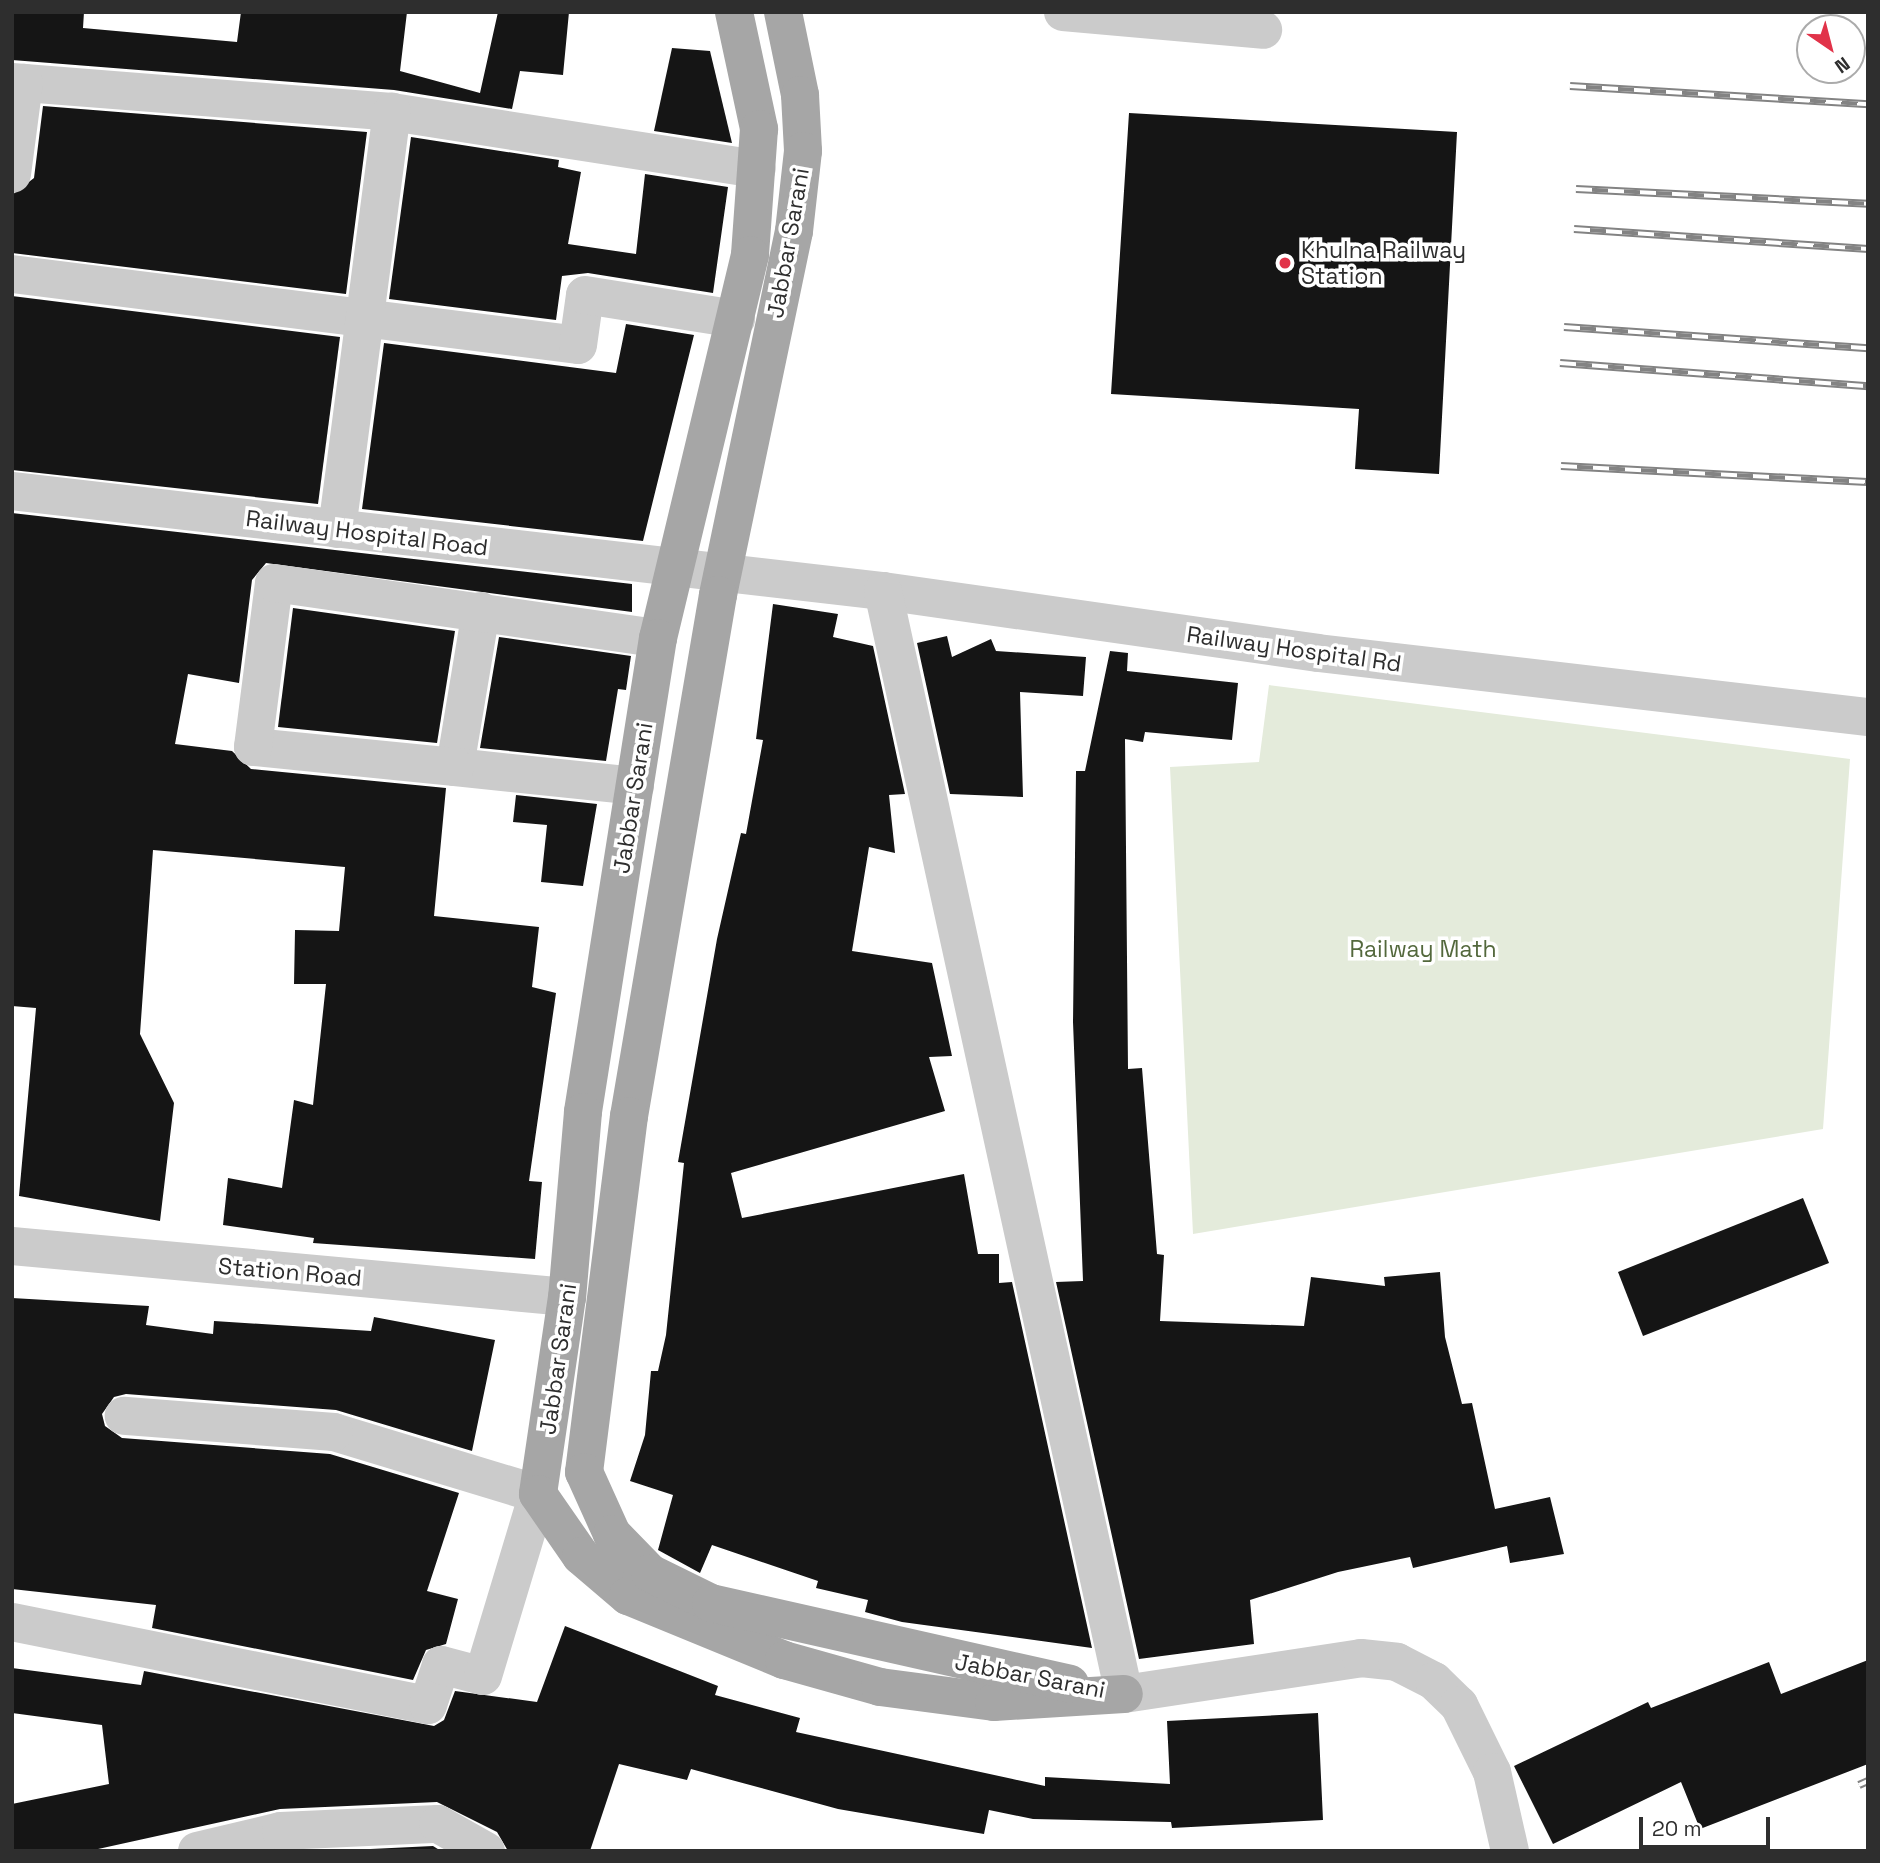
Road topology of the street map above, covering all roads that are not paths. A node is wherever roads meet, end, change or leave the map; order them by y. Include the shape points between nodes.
1 (734, 12) edge
2 (783, 12) edge
3 (1063, 12) edge
4 (1263, 30) dead end
5 (18, 83) edge
6 (392, 112) junction
7 (757, 169) junction
8 (12, 174) edge
9 (12, 274) edge
10 (367, 318) junction
11 (736, 319) junction
12 (12, 491) edge
13 (337, 529) junction
14 (675, 570) junction
15 (721, 576) junction
16 (883, 591) junction
17 (481, 611) junction
18 (658, 638) junction
19 (1868, 717) edge
20 (455, 767) junction
21 (635, 786) junction
22 (12, 1247) edge
23 (568, 1297) junction
24 (124, 1416) dead end
25 (538, 1493) junction
26 (12, 1622) edge
27 (1124, 1695) junction
28 (197, 1851) edge
29 (486, 1851) edge
30 (1510, 1851) edge

1 - 7 main road, Jabbar Sarani via 759,129
2 - 15 main road, Jabbar Sarani via 800,95 797,205
3 - 4 street
5 - 6 street
5 - 8 street
6 - 7 street
6 - 10 street
7 - 11 main road, Jabbar Sarani
9 - 10 street
10 - 11 street via 578,345 585,295
10 - 13 street
11 - 14 main road, Jabbar Sarani
12 - 13 street, Railway Hospital Road
13 - 14 street, Railway Hospital Road
14 - 15 street, Railway Hospital Road
14 - 18 main road, Jabbar Sarani
15 - 16 street, Railway Hospital Rd
15 - 27 main road, Jabbar Sarani via 629,1116 584,1472 612,1534 650,1573 711,1603 889,1648
16 - 19 street, Railway Hospital Rd via 1332,655
16 - 27 street
17 - 18 street
17 - 20 street
17 - 20 street via 274,583 253,747
18 - 21 main road, Jabbar Sarani
20 - 21 street
21 - 23 main road, Jabbar Sarani via 583,1112
22 - 23 street, Station Road
23 - 25 main road, Jabbar Sarani
24 - 25 street via 334,1432
25 - 26 street via 483,1676 441,1665 428,1705
25 - 27 main road, Jabbar Sarani via 581,1556 628,1596 784,1660 880,1687 994,1702
27 - 30 street via 1361,1658 1397,1662 1434,1681 1459,1705 1492,1772
28 - 29 street via 281,1831 438,1824

